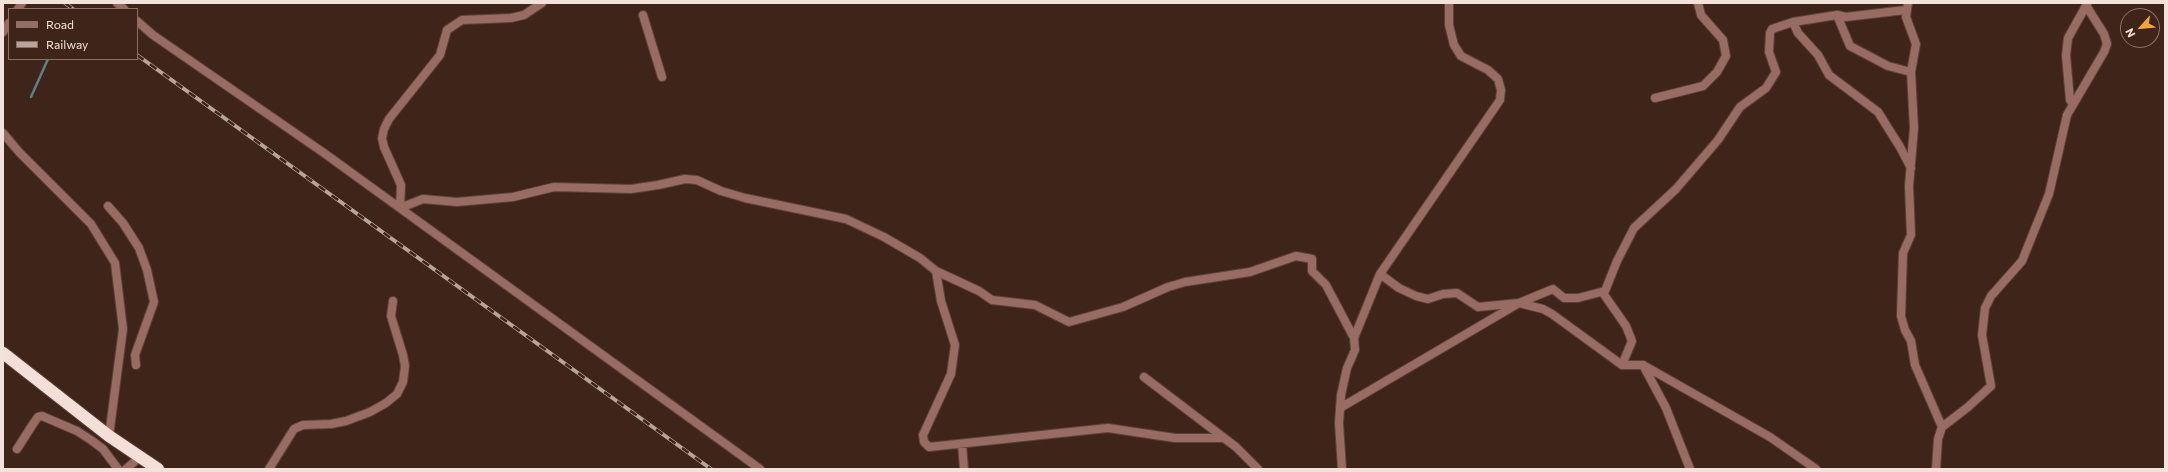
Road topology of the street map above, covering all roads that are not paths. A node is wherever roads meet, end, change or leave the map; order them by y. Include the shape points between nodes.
1 (542, 3) edge
2 (1449, 3) edge
3 (1698, 3) edge
4 (1904, 5) edge
5 (2087, 5) edge
6 (643, 15) dead end
7 (1837, 15) junction
8 (138, 22) edge
9 (1793, 22) junction
10 (1911, 72) junction
11 (662, 77) dead end
12 (1655, 98) dead end
13 (2073, 104) junction
14 (3, 133) edge
15 (1911, 168) junction
16 (108, 206) dead end
17 (400, 208) junction
18 (936, 271) junction
19 (1380, 274) junction
20 (1603, 293) junction
21 (393, 301) dead end
22 (1518, 303) junction
23 (1354, 338) junction
24 (3, 353) edge
25 (136, 365) dead end
26 (1622, 365) junction
27 (1643, 365) junction
28 (1144, 377) dead end
29 (1340, 408) junction
30 (1942, 427) junction
31 (109, 436) junction
32 (1222, 438) junction
33 (962, 444) junction
34 (18, 449) dead end
35 (141, 456) junction
36 (118, 469) edge
37 (126, 469) edge
38 (158, 469) edge
39 (269, 469) edge
40 (760, 469) edge
41 (964, 469) edge
42 (1258, 469) edge
43 (1342, 469) edge
44 (1690, 469) edge
45 (1816, 469) edge
46 (1936, 469) edge

1 - 17 street via 524,15 462,20 447,30 440,55 384,128 384,147 401,185
2 - 19 street via 1449,25 1454,45 1462,56 1488,70 1498,79 1500,100
3 - 12 street via 1701,15 1723,40 1726,56 1703,86
4 - 7 street via 1846,17
4 - 10 street via 1916,44
5 - 13 street via 2068,38 2066,55 2070,100
5 - 13 street via 2107,44
6 - 11 street
7 - 9 street
7 - 10 street via 1850,46 1888,66
8 - 17 street via 153,35
9 - 15 street via 1798,33 1818,55 1829,75 1878,112
9 - 20 street via 1772,29 1770,33 1769,52 1776,72 1766,88 1740,107 1718,140 1676,189 1634,228
10 - 15 street via 1914,128
13 - 30 street via 2063,125 2044,208 2022,261 1991,296 1984,308 1982,335 1990,386
14 - 31 street via 91,224 115,263 123,329
15 - 30 street via 1911,235 1903,253 1901,316 1911,341 1915,365
16 - 25 street via 139,248 154,302 135,355
17 - 18 street via 423,199 457,202 513,197 554,187 631,188 685,179 697,180 745,198 846,219 884,237 920,258
17 - 40 street
18 - 23 street via 979,291 992,300 1035,305 1070,322 1122,307 1185,282 1250,272 1296,256 1312,259 1312,271 1326,285
18 - 33 street via 941,301 955,345 951,374 923,435 924,442 929,447
19 - 22 street via 1405,291 1428,299 1457,293 1478,307
19 - 23 street
20 - 22 street via 1564,298 1552,289
20 - 26 street via 1626,326 1632,341
21 - 39 street via 391,316 405,366 403,382 397,394 386,404 346,421 303,425 294,429
22 - 26 street via 1552,314
22 - 29 street
23 - 29 street via 1355,350 1346,368
24 - 31 highway
26 - 27 street
27 - 44 street via 1666,408
27 - 45 street via 1770,436
28 - 32 street
29 - 43 street
30 - 46 street via 1938,439
31 - 35 highway
32 - 33 street via 1175,438 1108,428
32 - 42 street via 1246,455
33 - 41 street
34 - 36 street via 38,417 42,416 77,431 104,449
35 - 37 street
35 - 38 highway

